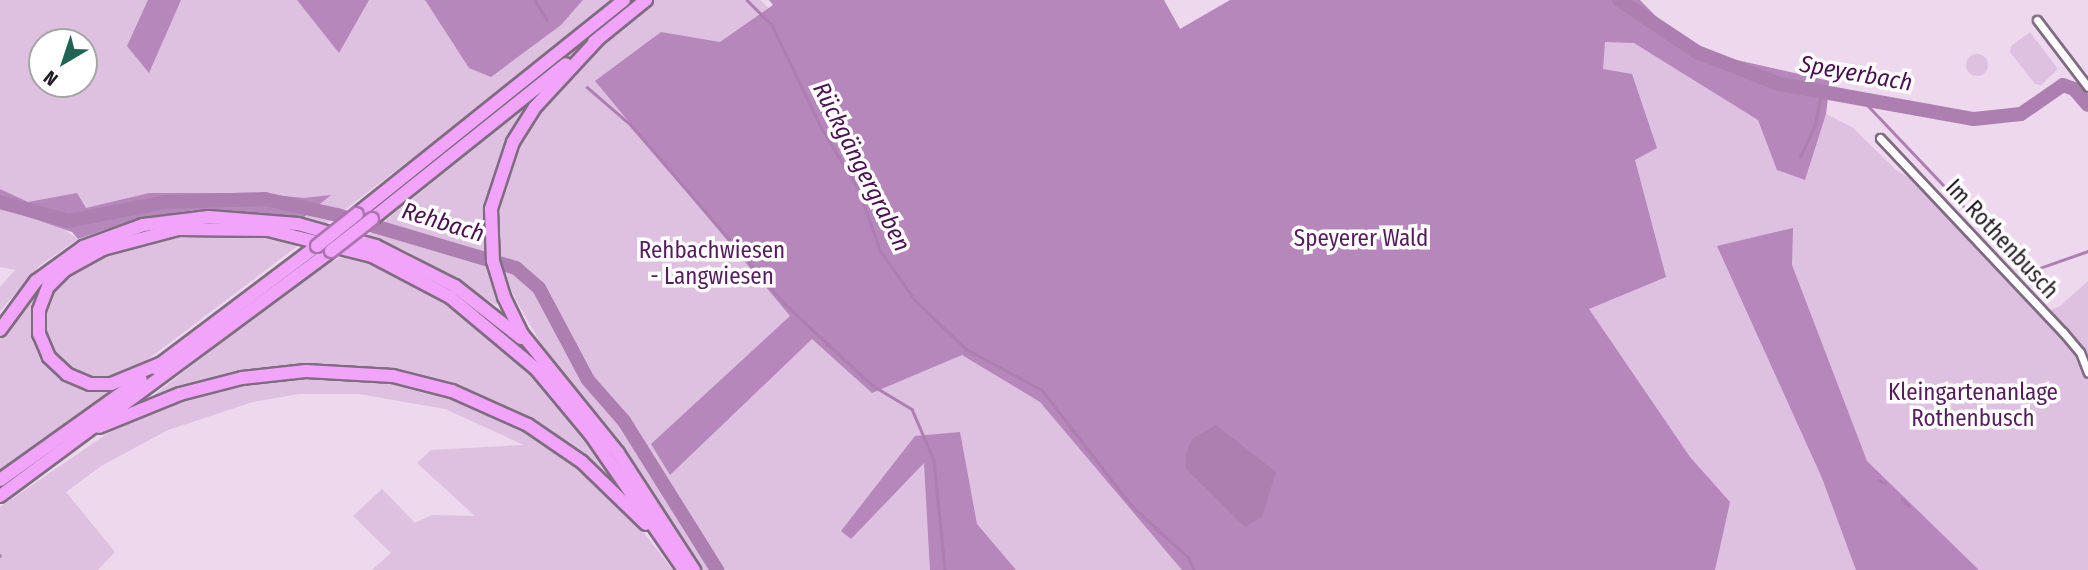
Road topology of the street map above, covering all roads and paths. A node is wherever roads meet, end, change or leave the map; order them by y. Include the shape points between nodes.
1 (646, 0) edge
2 (622, 2) edge
3 (2037, 20) dead end
4 (599, 38) junction
5 (2088, 88) edge
6 (1880, 138) dead end
7 (0, 330) edge
8 (538, 356) junction
9 (162, 363) junction
10 (2088, 373) edge
11 (99, 427) junction
12 (0, 480) edge
13 (0, 496) edge
14 (674, 556) junction
15 (684, 570) edge
16 (694, 570) edge

1 - 4 highway
2 - 9 highway, bridge via 317,246
3 - 5 street
4 - 8 highway via 536,107 513,142 494,195 495,271 515,322
4 - 11 highway, bridge via 331,251
6 - 10 street, Im Rothenbusch via 2063,332 2080,352
7 - 8 highway via 36,281 97,241 159,222 244,218 317,228 403,258 472,298
8 - 16 highway via 618,453
9 - 12 highway
9 - 14 highway via 111,384 90,384 67,374 49,357 39,334 39,310 48,287 65,270 103,249 178,229 279,232 372,256 450,297 536,369 591,435
11 - 13 highway
11 - 14 highway via 180,394 263,374 349,371 414,381 489,405 547,436 615,491
14 - 15 highway

